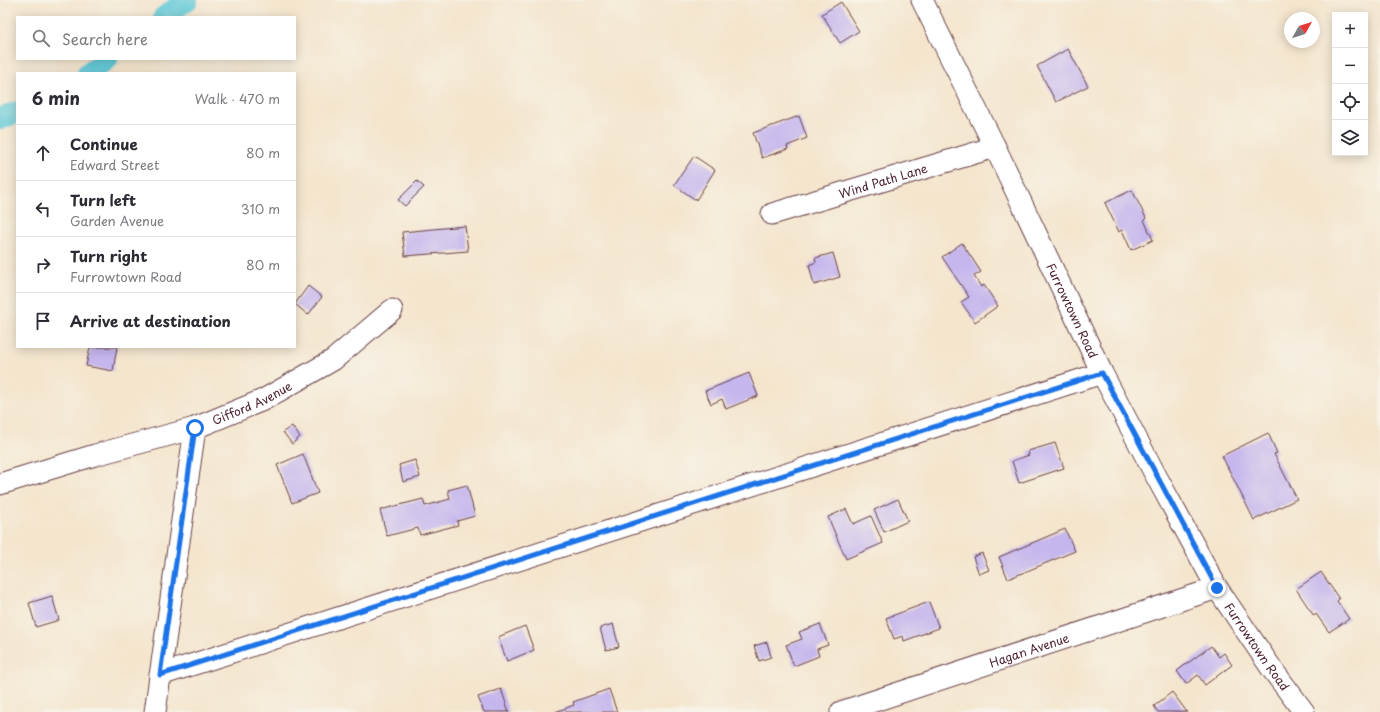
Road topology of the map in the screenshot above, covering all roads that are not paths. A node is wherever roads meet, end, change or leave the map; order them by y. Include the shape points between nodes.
1 (922, 0) edge
2 (995, 147) junction
3 (772, 214) dead end
4 (392, 310) dead end
5 (1102, 373) junction
6 (195, 428) junction
7 (0, 484) edge
8 (1217, 588) junction
9 (160, 675) junction
10 (155, 712) edge
11 (841, 712) edge
12 (1304, 712) edge

1 - 2 street, Furrowtown Road
2 - 3 street, Wind Path Lane
2 - 5 street, Furrowtown Road
4 - 6 street, Gifford Avenue via 333,360 263,400
5 - 8 street, Furrowtown Road
5 - 9 street
6 - 7 street, Gifford Avenue
6 - 9 street
8 - 11 street, Hagan Avenue
8 - 12 street, Furrowtown Road
9 - 10 street

